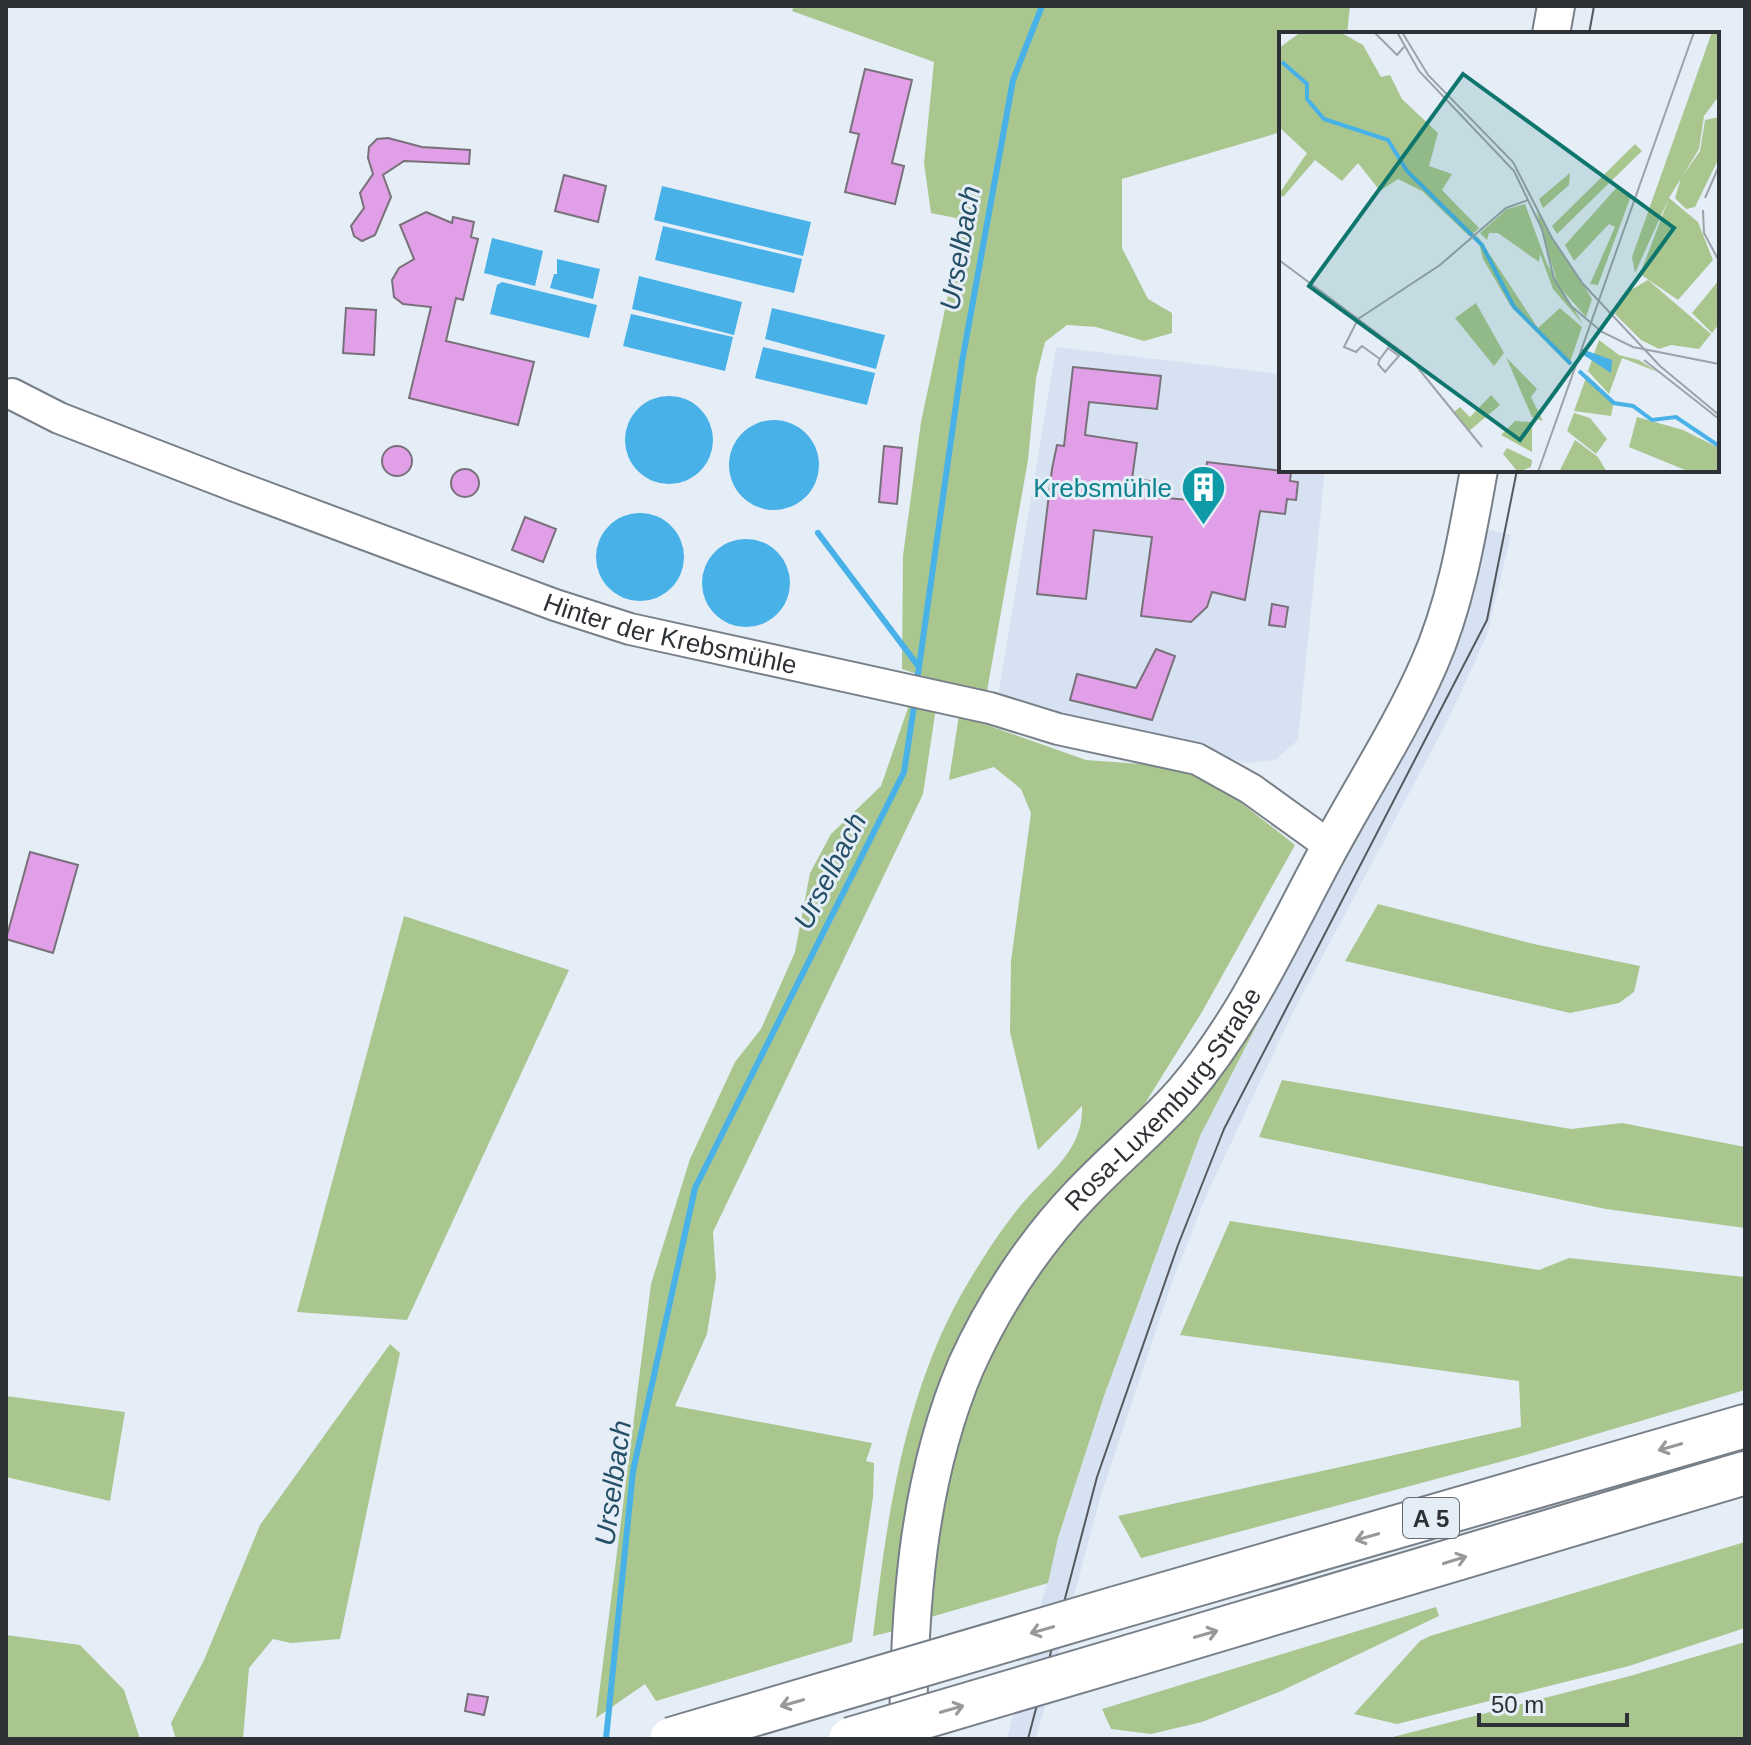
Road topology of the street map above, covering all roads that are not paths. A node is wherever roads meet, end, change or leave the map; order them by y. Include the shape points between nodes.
1 (1556, 6) edge
2 (1551, 32) edge
3 (12, 394) dead end
4 (1479, 472) edge
5 (1330, 846) junction
6 (1745, 1426) edge
7 (1745, 1473) edge
8 (671, 1739) edge
9 (850, 1739) edge
10 (908, 1739) edge

1 - 2 main road
3 - 5 street, Hinter der Krebsmühle via 59,418 630,629 1197,759 1251,789
4 - 5 main road, Rosa-Luxemburg-Straße via 1453,598 1431,661
5 - 10 main road, Rosa-Luxemburg-Straße via 1225,1035 1183,1092 1036,1247 967,1365 943,1429 927,1497 909,1620
6 -> 8 highway, A 5, bridge
9 -> 7 highway, A 5, bridge

